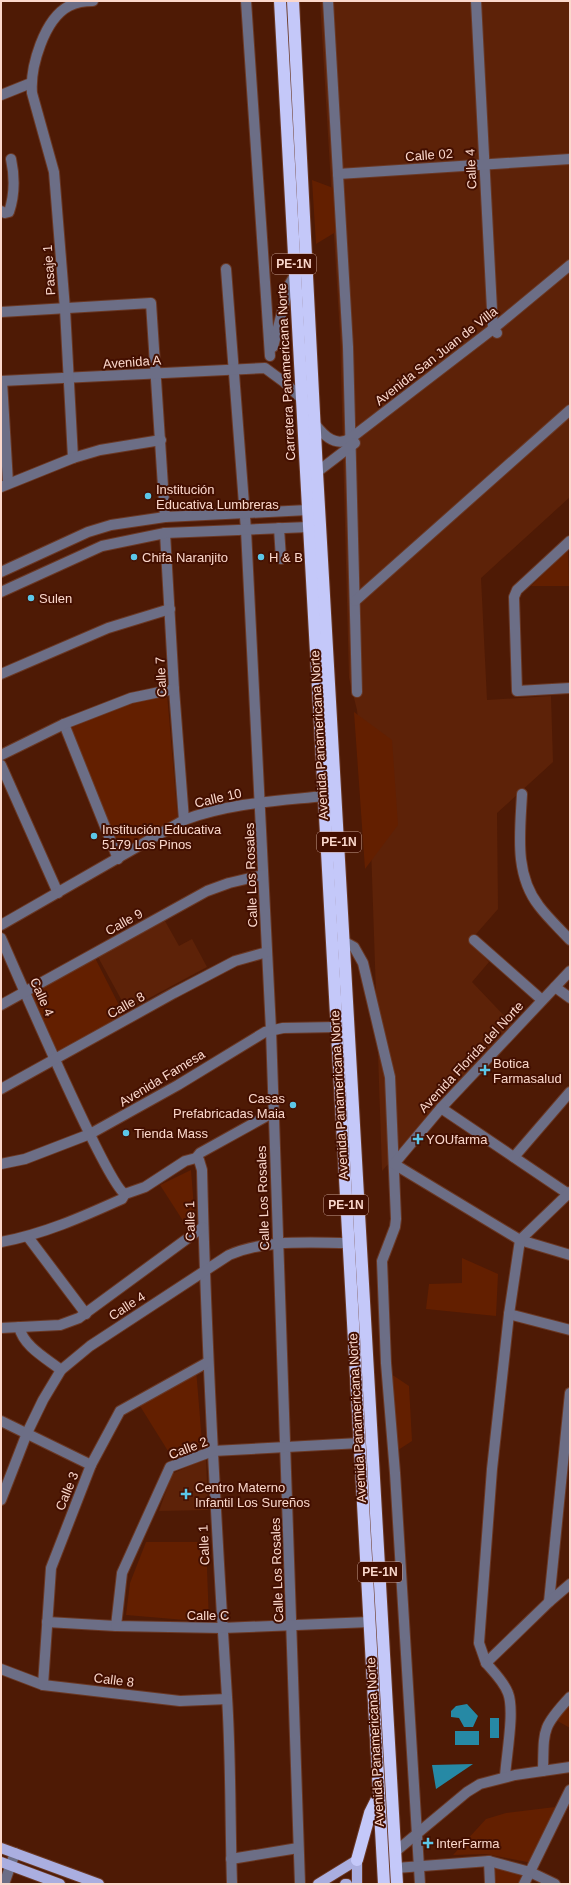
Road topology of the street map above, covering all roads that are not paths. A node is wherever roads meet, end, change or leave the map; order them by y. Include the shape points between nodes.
1 (85, 1) edge
2 (93, 1) edge
3 (246, 1) edge
4 (280, 1) edge
5 (293, 1) edge
6 (328, 1) edge
7 (476, 1) edge
8 (31, 83) junction
9 (1, 95) edge
10 (11, 159) dead end
11 (570, 159) edge
12 (484, 165) junction
13 (338, 174) junction
14 (1, 211) edge
15 (570, 265) edge
16 (226, 269) dead end
17 (570, 274) edge
18 (295, 275) junction
19 (65, 309) junction
20 (1, 312) edge
21 (495, 331) junction
22 (270, 356) junction
23 (265, 368) junction
24 (233, 370) junction
25 (157, 373) junction
26 (69, 379) junction
27 (1, 381) edge
28 (302, 399) junction
29 (570, 410) edge
30 (315, 424) junction
31 (161, 440) junction
32 (351, 442) junction
33 (73, 458) junction
34 (317, 472) junction
35 (5, 485) edge
36 (308, 510) junction
37 (244, 512) junction
38 (165, 517) junction
39 (308, 526) junction
40 (279, 528) junction
41 (246, 530) junction
42 (165, 533) junction
43 (570, 541) edge
44 (281, 559) dead end
45 (1, 572) edge
46 (1, 592) edge
47 (355, 601) junction
48 (170, 609) junction
49 (1, 674) edge
50 (570, 688) edge
51 (174, 689) junction
52 (357, 692) dead end
53 (64, 724) junction
54 (1, 755) edge
55 (1, 765) edge
56 (522, 794) dead end
57 (324, 796) junction
58 (261, 803) junction
59 (184, 820) junction
60 (118, 859) junction
61 (264, 875) junction
62 (58, 893) junction
63 (1, 925) edge
64 (1, 938) edge
65 (474, 940) dead end
66 (570, 940) edge
67 (345, 942) junction
68 (267, 952) junction
69 (570, 971) edge
70 (555, 987) junction
71 (25, 992) junction
72 (570, 998) edge
73 (542, 1000) junction
74 (1, 1005) edge
75 (337, 1027) junction
76 (271, 1030) junction
77 (56, 1059) junction
78 (1, 1089) edge
79 (570, 1092) edge
80 (441, 1108) junction
81 (274, 1112) junction
82 (90, 1134) junction
83 (514, 1157) junction
84 (196, 1158) junction
85 (1, 1164) edge
86 (394, 1164) junction
87 (125, 1194) junction
88 (569, 1194) edge
89 (203, 1227) junction
90 (28, 1237) junction
91 (520, 1240) junction
92 (1, 1242) edge
93 (348, 1243) junction
94 (278, 1244) junction
95 (570, 1255) edge
96 (204, 1272) junction
97 (86, 1314) junction
98 (509, 1314) junction
99 (19, 1327) junction
100 (1, 1328) edge
101 (570, 1330) edge
102 (208, 1362) junction
103 (62, 1370) junction
104 (570, 1393) edge
105 (569, 1413) edge
106 (1, 1421) edge
107 (27, 1433) junction
108 (360, 1443) junction
109 (285, 1447) junction
110 (213, 1451) junction
111 (91, 1465) junction
112 (1, 1500) edge
113 (570, 1584) edge
114 (549, 1602) junction
115 (47, 1622) junction
116 (370, 1622) junction
117 (116, 1626) junction
118 (293, 1626) junction
119 (222, 1628) junction
120 (486, 1663) junction
121 (1, 1669) edge
122 (43, 1685) junction
123 (570, 1697) edge
124 (227, 1698) junction
125 (570, 1767) edge
126 (543, 1771) junction
127 (505, 1777) junction
128 (570, 1790) edge
129 (379, 1794) junction
130 (417, 1834) junction
131 (1, 1848) edge
132 (298, 1848) junction
133 (395, 1852) junction
134 (15, 1853) junction
135 (231, 1859) junction
136 (356, 1860) junction
137 (489, 1861) junction
138 (6, 1864) edge
139 (419, 1866) junction
140 (396, 1868) junction
141 (530, 1872) junction
142 (4, 1884) edge
143 (60, 1884) edge
144 (100, 1884) edge
145 (232, 1884) edge
146 (300, 1884) edge
147 (318, 1884) edge
148 (357, 1884) edge
149 (384, 1884) edge
150 (397, 1884) edge
151 (420, 1884) edge
152 (490, 1884) edge
153 (524, 1884) edge
154 (555, 1884) edge

1 - 2 street
1 - 8 street via 70,6 52,22 35,60
3 - 22 street
4 - 18 highway, Carretera Panamericana Norte / PE-1N
5 - 30 highway, Carretera Panamericana Norte / PE-1N
6 - 13 street
7 - 12 street, Calle 4
8 - 9 street
8 - 19 street, Pasaje 1 via 54,172
10 - 14 street via 14,197 9,212
11 - 12 street, Calle 02
12 - 13 street, Calle 02
12 - 21 street, Calle 4
13 - 32 street via 343,235
15 - 21 street, Avenida San Juan de Villa
16 - 24 street, Calle Los Rosales
17 - 21 street, Avenida San Juan de Villa
18 - 22 street via 289,285
18 - 28 highway, Carretera Panamericana Norte / PE-1N
19 - 20 street
19 - 25 street via 151,303
19 - 26 street, Pasaje 1
21 - 32 street, Avenida San Juan de Villa
22 - 23 street
23 - 24 street, Avenida A
23 - 28 street
24 - 25 street, Avenida A
24 - 37 street, Calle Los Rosales
25 - 26 street, Avenida A
25 - 31 street
26 - 27 street, Avenida A
26 - 33 street, Pasaje 1
27 - 35 street
28 - 36 highway, Carretera Panamericana Norte / PE-1N
29 - 47 street
30 - 32 street via 325,436 336,442
30 - 34 highway, Avenida Panamericana Norte / PE-1N
31 - 33 street via 100,450
31 - 38 street
32 - 34 street, Avenida San Juan de Villa
32 - 47 street
33 - 35 street
34 - 67 highway, Avenida Panamericana Norte / PE-1N
36 - 37 street
36 - 39 highway, Carretera Panamericana Norte / PE-1N
37 - 38 street
37 - 41 street, Calle Los Rosales
38 - 45 street via 111,525 88,532
39 - 40 street
39 - 57 highway, Avenida Panamericana Norte / PE-1N
40 - 41 street
40 - 44 street
41 - 42 street
41 - 58 street, Calle Los Rosales
42 - 46 street via 102,546
42 - 48 street, Calle 7
43 - 50 street via 517,590 514,597 517,691
47 - 52 street
48 - 49 street via 108,628
48 - 51 street, Calle 7
51 - 53 street via 131,698
51 - 59 street, Calle 7
53 - 54 street
53 - 60 street
55 - 62 street
56 - 66 street via 520,847 525,882 539,908
57 - 58 street, Calle 10
57 - 75 highway, Avenida Panamericana Norte / PE-1N
58 - 59 street, Calle 10 via 202,813
58 - 61 street, Calle Los Rosales
59 - 60 street, Calle 10
60 - 62 street, Calle 10
61 - 68 street, Calle Los Rosales
61 - 71 street, Calle 9 via 229,882 207,891
62 - 63 street, Calle 10
64 - 71 street, Calle 4
65 - 73 street
67 - 86 street via 354,947 362,962 390,1077
67 - 133 highway, Avenida Panamericana Norte / PE-1N
68 - 76 street, Calle Los Rosales
68 - 77 street, Calle 8 via 235,961
69 - 70 street, Avenida Florida del Norte
70 - 72 street
70 - 73 street, Avenida Florida del Norte
71 - 74 street, Calle 9
71 - 77 street, Calle 4
73 - 80 street, Avenida Florida del Norte
75 - 76 street, Avenida Famesa via 305,1026
75 - 93 highway, Avenida Panamericana Norte / PE-1N
76 - 81 street, Calle Los Rosales
76 - 82 street, Avenida Famesa
77 - 78 street, Calle 8
77 - 82 street, Calle 4
79 - 83 street
80 - 83 street
80 - 86 street, Avenida Florida del Norte
81 - 84 street via 200,1153
81 - 94 street, Calle Los Rosales
82 - 85 street, Avenida Famesa via 25,1159
82 - 87 street, Calle 4 via 111,1176
83 - 88 street
84 - 87 street via 185,1161 140,1189
84 - 89 street, Calle 1 via 202,1170
86 - 91 street
86 - 130 street via 395,1227 382,1261
87 - 90 street via 122,1199 96,1211
88 - 91 street
89 - 96 street, Calle 1
89 - 97 street
90 - 92 street
90 - 97 street
91 - 95 street
91 - 98 street
93 - 94 street, Calle 4
93 - 108 highway, Avenida Panamericana Norte / PE-1N
94 - 96 street, Calle 4 via 242,1249
94 - 109 street, Calle Los Rosales
96 - 102 street, Calle 1
96 - 103 street, Calle 4 via 90,1346
97 - 99 street via 60,1325
98 - 101 street
98 - 120 street via 492,1469 479,1643
99 - 100 street
99 - 103 street via 26,1342
102 - 110 street, Calle 1
102 - 111 street, Calle 3 via 120,1411
103 - 107 street, Calle 4 via 43,1400
104 - 105 street
105 - 114 street
106 - 107 street
107 - 111 street
107 - 112 street, Calle 4
108 - 109 street, Calle 2
108 - 116 highway, Avenida Panamericana Norte / PE-1N
109 - 110 street, Calle 2
109 - 118 street, Calle Los Rosales
110 - 117 street, Calle 2 via 170,1467 122,1572
110 - 119 street, Calle 1
111 - 115 street, Calle 3 via 51,1568
113 - 114 street
114 - 120 street
115 - 117 street, Calle C
115 - 122 street, Calle 3
116 - 118 street, Calle C
116 - 129 highway, Avenida Panamericana Norte / PE-1N
117 - 119 street, Calle C
118 - 119 street, Calle C
118 - 132 street, Calle Los Rosales
119 - 124 street, Calle 1
120 - 127 street via 509,1696
121 - 122 street, Calle 8
122 - 124 street, Calle 8 via 180,1701
123 - 126 street via 545,1729
124 - 135 street, Calle 1
125 - 126 street
126 - 127 street
127 - 130 street via 480,1784 466,1792
128 - 141 street
129 - 136 highway via 370,1813
129 - 149 highway, Avenida Panamericana Norte / PE-1N
130 - 133 street
130 - 139 street
131 - 134 main road
132 - 135 street
132 - 146 street, Calle Los Rosales
133 - 140 highway, Avenida Panamericana Norte / PE-1N
134 - 138 street
134 - 144 main road
135 - 145 street, Calle 1
136 - 147 main road
136 - 148 main road
137 - 139 street
137 - 141 street
137 - 152 street
138 - 142 street
138 - 143 main road
139 - 140 street
139 - 151 street
140 - 150 highway, Avenida Panamericana Norte / PE-1N
141 - 153 street
141 - 154 street

